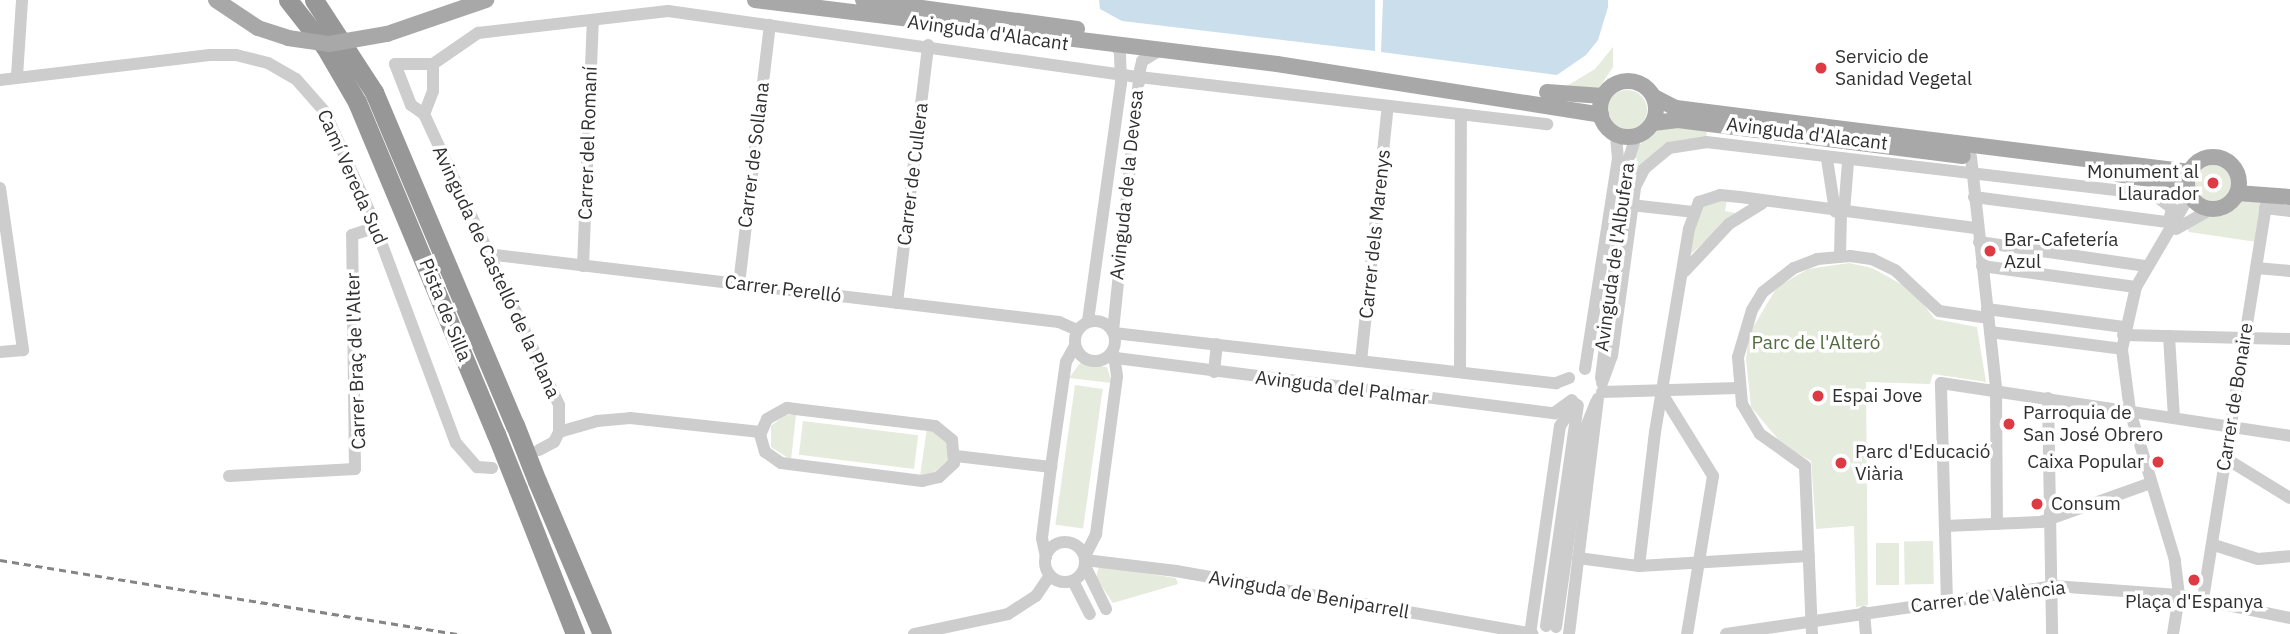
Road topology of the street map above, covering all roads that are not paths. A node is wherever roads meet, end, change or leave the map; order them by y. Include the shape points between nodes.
1 (22, 0) edge
2 (216, 0) edge
3 (288, 0) edge
4 (314, 0) edge
5 (486, 0) edge
6 (755, 0) edge
7 (863, 0) edge
8 (593, 20) junction
9 (770, 25) junction
10 (1115, 44) junction
11 (928, 45) junction
12 (1160, 50) junction
13 (433, 64) junction
14 (1121, 73) junction
15 (17, 76) junction
16 (1139, 77) junction
17 (0, 80) edge
18 (1603, 96) junction
19 (1654, 97) junction
20 (1388, 107) junction
21 (424, 114) junction
22 (1461, 115) junction
23 (1601, 115) junction
24 (1653, 123) junction
25 (1547, 124) dead end
26 (1616, 134) junction
27 (1636, 136) junction
28 (1971, 157) junction
29 (1827, 159) junction
30 (1848, 162) junction
31 (2190, 172) junction
32 (1972, 175) junction
33 (0, 188) edge
34 (2238, 188) junction
35 (2290, 188) edge
36 (2189, 193) junction
37 (1975, 197) junction
38 (2290, 197) edge
39 (2266, 201) junction
40 (1762, 202) junction
41 (1631, 205) junction
42 (2211, 209) junction
43 (2290, 211) edge
44 (1693, 212) junction
45 (1840, 212) junction
46 (2172, 222) junction
47 (376, 227) junction
48 (1977, 228) junction
49 (2168, 236) junction
50 (1979, 242) junction
51 (488, 254) junction
52 (1840, 256) junction
53 (583, 265) junction
54 (1982, 266) junction
55 (2146, 266) junction
56 (2256, 268) junction
57 (1685, 271) junction
58 (2290, 271) edge
59 (739, 284) junction
60 (2136, 287) junction
61 (897, 303) junction
62 (1988, 313) junction
63 (1088, 321) junction
64 (1077, 330) junction
65 (2124, 331) junction
66 (1113, 332) junction
67 (1990, 332) junction
68 (2169, 336) junction
69 (2243, 338) junction
70 (2290, 339) edge
71 (1217, 344) junction
72 (1075, 346) junction
73 (2122, 349) junction
74 (0, 352) edge
75 (1112, 356) junction
76 (1361, 361) junction
77 (1585, 369) junction
78 (1214, 372) junction
79 (1460, 372) junction
80 (1569, 378) junction
81 (1739, 388) junction
82 (1996, 389) junction
83 (1600, 391) junction
84 (1661, 392) junction
85 (2048, 398) junction
86 (1575, 403) junction
87 (2130, 411) junction
88 (2174, 418) junction
89 (2229, 427) junction
90 (559, 432) junction
91 (760, 432) junction
92 (2290, 436) edge
93 (539, 450) dead end
94 (956, 456) junction
95 (2225, 458) junction
96 (1051, 467) junction
97 (492, 468) dead end
98 (229, 476) dead end
99 (2151, 483) junction
100 (2290, 498) edge
101 (2051, 518) junction
102 (1997, 524) junction
103 (1945, 526) junction
104 (2214, 545) junction
105 (1809, 556) junction
106 (2290, 556) edge
107 (1046, 557) junction
108 (1578, 558) junction
109 (1085, 561) junction
110 (1699, 564) junction
111 (1639, 566) junction
112 (1050, 575) junction
113 (1073, 581) junction
114 (2054, 586) junction
115 (2179, 595) junction
116 (2203, 599) junction
117 (1947, 602) junction
118 (1106, 609) dead end
119 (1864, 612) junction
120 (1090, 614) dead end
121 (2290, 618) edge
122 (1812, 620) junction
123 (572, 626) edge
124 (601, 634) edge
125 (914, 634) edge
126 (1531, 634) edge
127 (1569, 634) edge
128 (1687, 634) edge
129 (1726, 634) edge
130 (1812, 634) edge
131 (1866, 634) edge
132 (2052, 634) edge
133 (2173, 634) edge

1 - 15 street
2 - 5 main road, bridge via 250,23 288,38 329,44 387,34
3 - 123 highway, Pista de Silla, bridge via 325,47 357,102
4 - 124 highway, Pista de Silla, bridge via 374,92
6 - 10 main road, Avinguda d'Alacant
7 - 18 main road, Avinguda d'Alacant via 1593,99
8 - 9 street, Avinguda d'Alacant via 668,10
8 - 13 street, Avinguda d'Alacant via 478,33
8 - 53 street, Carrer del Romaní
9 - 11 street, Avinguda d'Alacant
9 - 59 street, Carrer de Sollana
10 - 12 main road, Avinguda d'Alacant
10 - 14 street, Avinguda de la Devesa via 1121,52
11 - 14 street, Avinguda d'Alacant
11 - 61 street, Carrer de Cullera
12 - 16 street, Avinguda de la Devesa via 1142,61
12 - 23 main road, Avinguda d'Alacant
13 - 21 street via 433,91
13 - 21 street, Avinguda de Castelló de la Plana via 395,64 411,105
14 - 16 street, Avinguda d'Alacant
14 - 63 street, Avinguda de la Devesa
15 - 17 street, Camí Vereda Sud
15 - 47 street, Camí Vereda Sud via 210,55 236,55 268,63 296,79 325,112
16 - 20 street, Avinguda d'Alacant
16 - 66 street, Avinguda de la Devesa
18 - 19 main road via 1611,86 1626,80 1643,84
18 - 23 main road
19 - 24 main road
19 - 31 main road, Avinguda d'Alacant via 1676,108
20 - 22 street, Avinguda d'Alacant
20 - 76 street, Carrer dels Marenys
21 - 51 street, Avinguda de Castelló de la Plana
22 - 25 street, Avinguda d'Alacant
22 - 79 street
23 - 26 main road
24 - 27 main road
24 - 28 main road, Avinguda d'Alacant via 1678,120
26 - 27 main road
26 - 77 street, Avinguda de l'Albufera via 1618,159
27 - 83 street, Avinguda de l'Albufera via 1628,161
28 - 32 street
28 - 36 main road, Avinguda d'Alacant via 2175,183
29 - 30 street, Avinguda d'Alacant
29 - 41 street, Avinguda d'Alacant via 1687,143 1669,148 1644,169
29 - 45 street
30 - 32 street, Avinguda d'Alacant
30 - 45 street
31 - 34 main road via 2202,160 2218,157 2233,166
31 - 36 main road
32 - 37 street
32 - 46 street, Avinguda d'Alacant via 2154,195 2172,208
33 - 74 street via 23,350
34 - 35 main road
34 - 39 main road
34 - 42 main road via 2226,205
36 - 42 main road
36 - 46 street
37 - 46 street
37 - 48 street
38 - 39 main road
39 - 43 street
39 - 56 street, Carrer de Bonaire
40 - 44 street via 1720,195 1699,202
40 - 45 street
40 - 57 street via 1729,224
41 - 44 street
41 - 83 street, Avinguda d'Alacant via 1612,356
42 - 49 street via 2192,215
44 - 57 street
45 - 48 street
45 - 52 street
46 - 49 street
47 - 97 street, Camí Vereda Sud via 456,443 477,467
47 - 98 street, Carrer Braç de l'Alter via 352,235 358,403 355,469
48 - 50 street
49 - 55 street
50 - 54 street
50 - 55 street
51 - 53 street, Carrer Perelló
51 - 90 street, Avinguda de Castelló de la Plana via 559,405
52 - 62 street via 1872,259 1895,270 1939,311
52 - 81 street via 1794,268 1763,292 1743,331
53 - 59 street, Carrer Perelló
54 - 60 street
54 - 62 street
55 - 60 street
56 - 58 street
56 - 69 street, Carrer de Bonaire
57 - 84 street
59 - 61 street, Carrer Perelló
60 - 65 street
61 - 64 street, Carrer Perelló via 1059,322
62 - 65 street
62 - 67 street
63 - 64 street
63 - 66 street via 1103,322
64 - 72 street
65 - 68 street
65 - 73 street
66 - 71 street, Avinguda del Palmar
66 - 75 street
67 - 73 street
67 - 82 street
68 - 69 street
68 - 88 street
69 - 70 street
69 - 89 street, Carrer de Bonaire
71 - 76 street, Avinguda del Palmar
71 - 78 street
72 - 75 street via 1090,361
72 - 96 street via 1066,362
73 - 87 street
75 - 78 street, Avinguda del Palmar
75 - 109 street via 1117,376 1096,534
76 - 79 street, Avinguda del Palmar
77 - 80 street
77 - 83 street
78 - 86 street, Avinguda del Palmar via 1554,413
79 - 80 street, Avinguda del Palmar via 1556,383
80 - 86 street, Avinguda de l'Albufera via 1566,389
81 - 84 street, Avinguda del Palmar
81 - 105 street via 1747,417 1760,434 1805,466
82 - 85 street
82 - 102 street
82 - 103 street via 1941,383
83 - 84 street, Avinguda del Palmar
83 - 86 street, Avinguda del Palmar
83 - 86 street, Avinguda de l'Albufera via 1585,426 1551,626
83 - 108 street, Avinguda de l'Albufera
84 - 110 street via 1713,476
84 - 111 street
85 - 87 street
85 - 101 street
86 - 126 street via 1560,426
87 - 88 street
87 - 99 street
88 - 89 street
89 - 92 street
89 - 95 street, Carrer de Bonaire
90 - 91 street via 630,418
90 - 93 street
91 - 94 street via 767,419 787,408 924,424 949,436
91 - 94 street via 765,452 781,463 903,478 939,477
94 - 96 street
95 - 100 street
95 - 104 street, Carrer de Bonaire
96 - 107 street via 1042,538
99 - 101 street
99 - 115 street via 2175,560
101 - 102 street
101 - 114 street
102 - 103 street
103 - 117 street
104 - 106 street via 2258,559
104 - 116 street, Carrer de Bonaire
105 - 110 street
105 - 122 street
107 - 109 street via 1055,545 1065,542 1076,545
107 - 112 street
108 - 111 street
108 - 127 street, Avinguda de l'Albufera
109 - 113 street
109 - 118 street
109 - 126 street, Avinguda de Beniparrell
110 - 111 street
110 - 128 street
112 - 113 street via 1061,582
112 - 125 street via 1036,596 1008,614
113 - 120 street
114 - 115 street, Carrer de València
114 - 117 street, Carrer de València
114 - 132 street
115 - 116 street, Carrer de València
115 - 133 street
116 - 121 street, Carrer de València
117 - 119 street, Carrer de València
119 - 122 street, Carrer de València
119 - 131 street
122 - 129 street, Carrer de València
122 - 130 street

